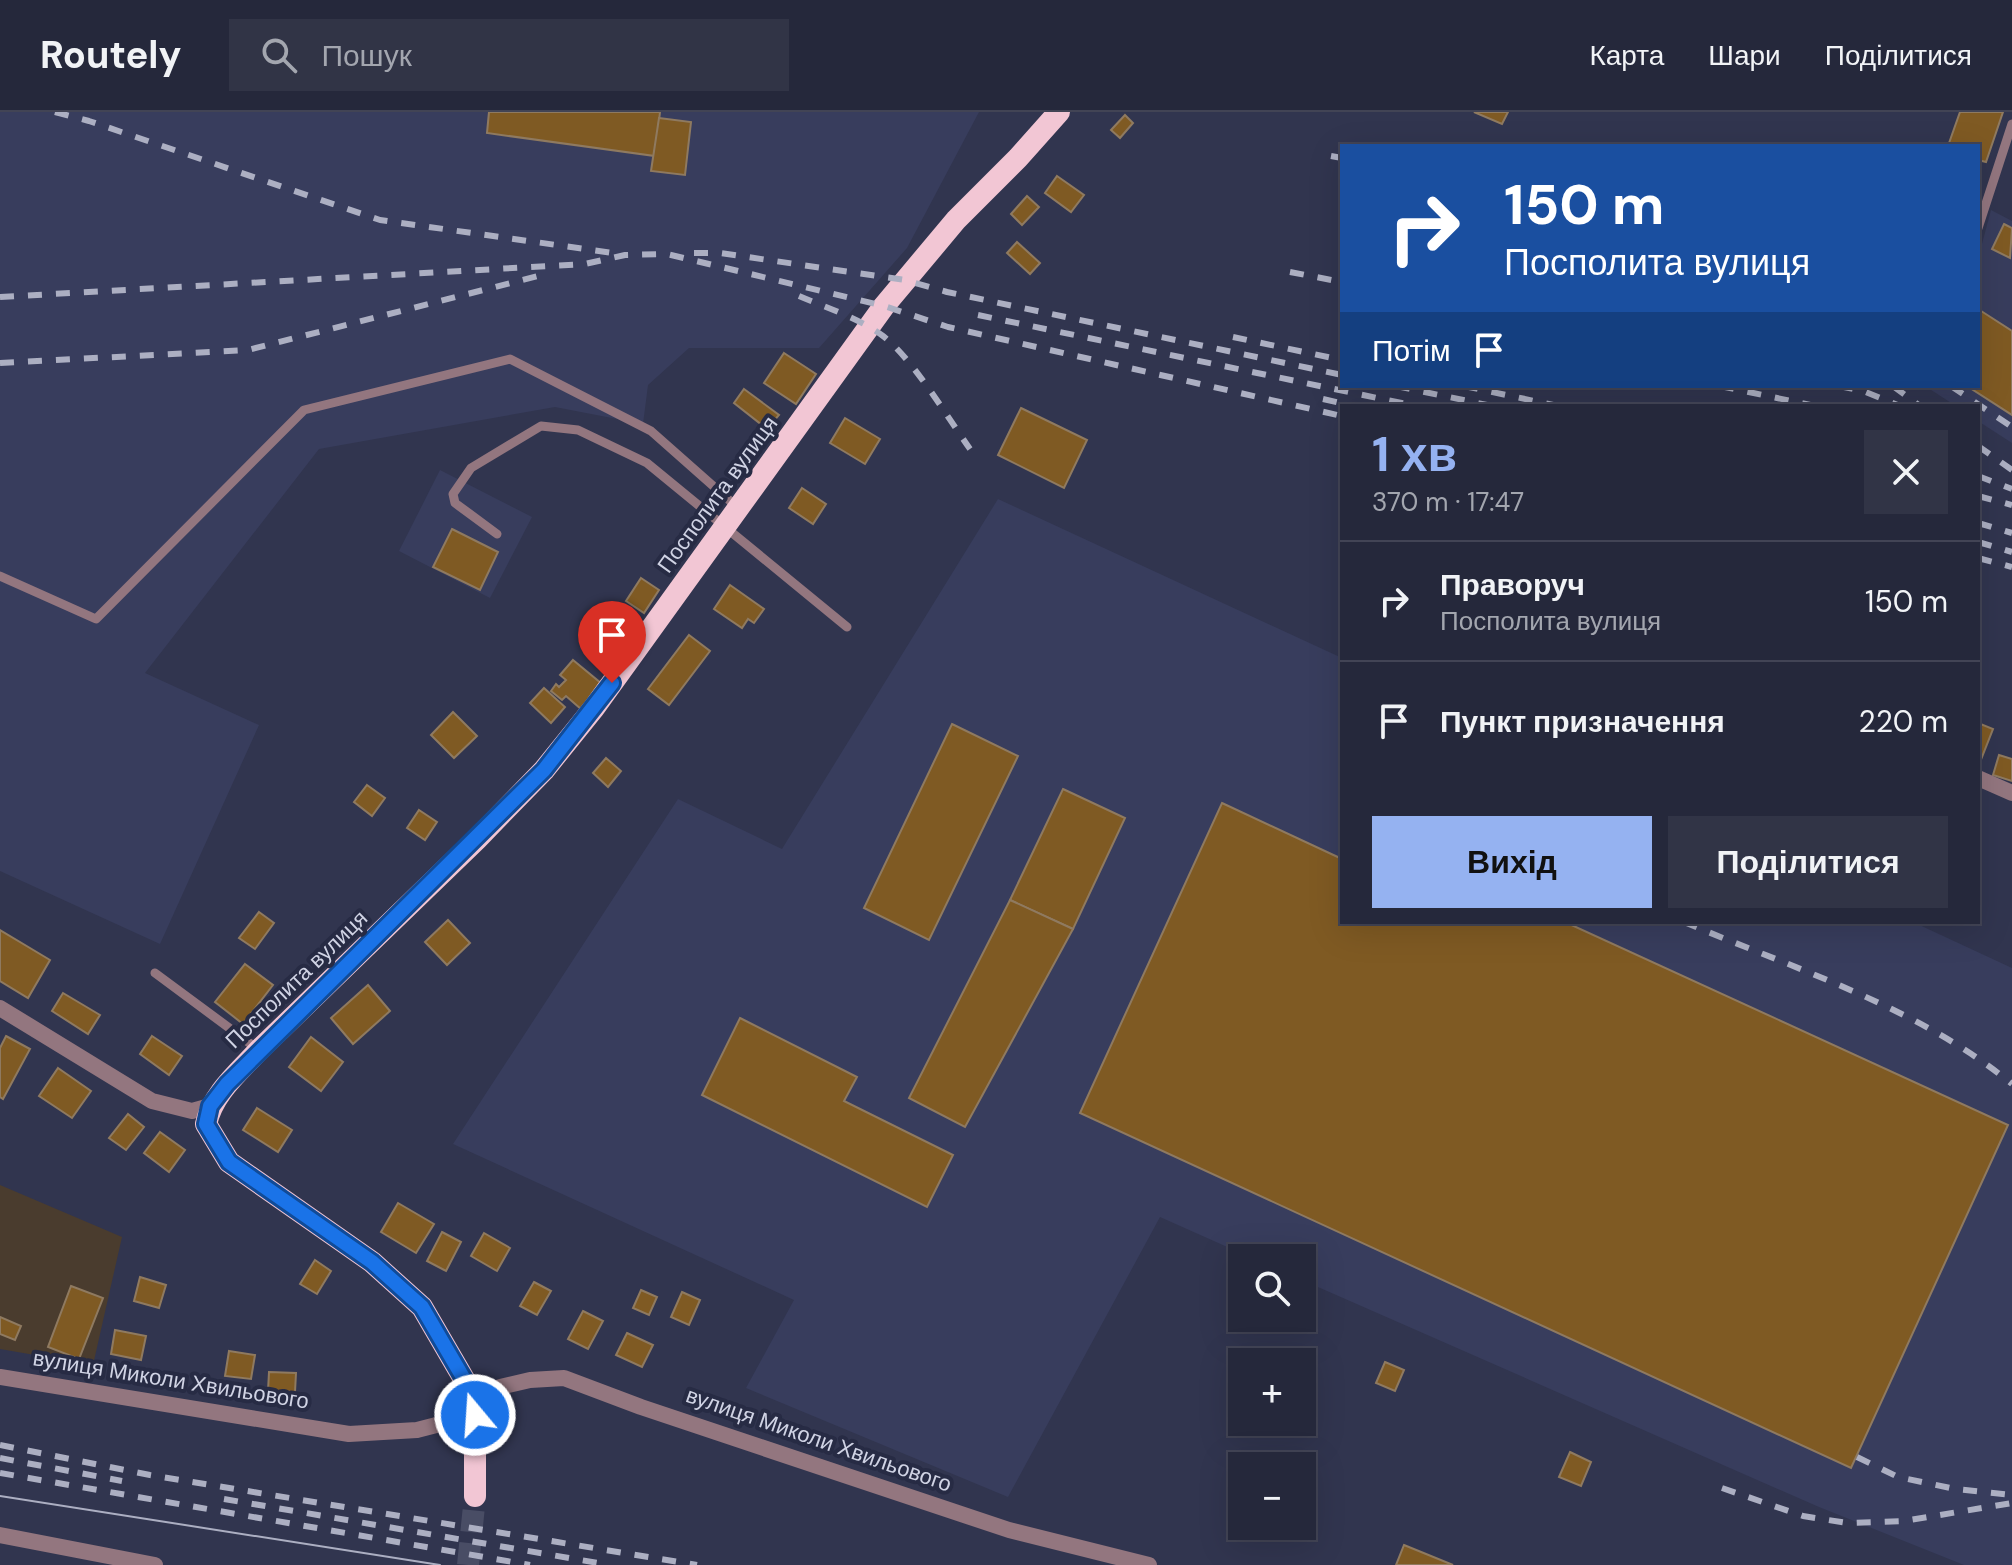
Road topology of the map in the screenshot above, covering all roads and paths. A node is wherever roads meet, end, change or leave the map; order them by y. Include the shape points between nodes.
1 (1059, 112) edge
2 (2012, 124) edge
3 (1980, 222) edge
4 (739, 508) junction
5 (725, 528) junction
6 (497, 534) dead end
7 (0, 576) edge
8 (847, 627) dead end
9 (1980, 779) edge
10 (2012, 793) edge
11 (155, 973) dead end
12 (0, 1008) edge
13 (259, 1050) junction
14 (210, 1106) junction
15 (0, 1377) edge
16 (475, 1406) junction
17 (475, 1496) tunnel mouth
18 (0, 1535) edge
19 (155, 1565) edge
20 (1149, 1565) edge

1 - 4 highway, Посполита вулиця via 898,289
2 - 3 lane
4 - 5 highway, Посполита вулиця
4 - 7 lane via 651,431 510,359 304,410 96,619
5 - 6 lane via 647,463 578,430 541,426 471,468 453,494 455,503
5 - 8 lane
5 - 13 highway, Посполита вулиця via 544,770
9 - 10 street
11 - 13 lane
12 - 14 street via 152,1101 192,1111
13 - 14 highway, Посполита вулиця
14 - 16 highway via 206,1124 229,1162 372,1262 422,1307
15 - 16 street, вулиця Миколи Хвильового via 349,1434 417,1430
16 - 17 highway
16 - 20 street, вулиця Миколи Хвильового via 500,1387 564,1378 1009,1530
18 - 19 street

